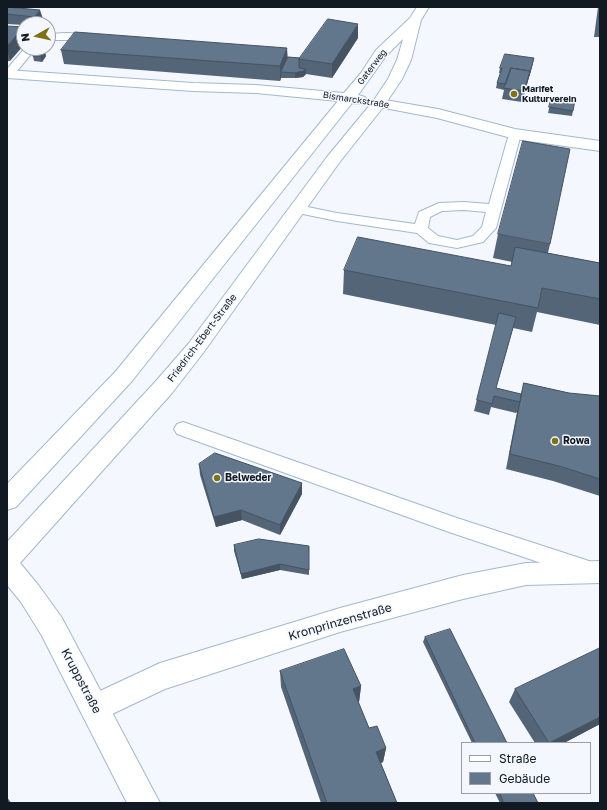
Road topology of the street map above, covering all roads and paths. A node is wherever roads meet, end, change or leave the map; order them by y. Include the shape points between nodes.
1 (423, 7) edge
2 (415, 20) junction
3 (56, 37) edge
4 (105, 38) edge
5 (24, 56) edge
6 (8, 74) edge
7 (343, 104) junction
8 (377, 112) junction
9 (413, 124) dead end
10 (515, 134) junction
11 (600, 146) edge
12 (298, 209) junction
13 (494, 209) junction
14 (421, 229) junction
15 (183, 429) dead end
16 (7, 500) edge
17 (7, 560) edge
18 (7, 566) edge
19 (597, 572) edge
20 (95, 708) junction
21 (144, 803) edge

1 - 2 main road, Gaterweg
2 - 7 main road, Gaterweg via 381,53
2 - 8 main road, Gaterweg via 404,60
3 - 4 lane
5 - 6 lane
6 - 7 main road, Bismarckstraße via 193,87 218,93
7 - 8 main road, Bismarckstraße
7 - 16 main road via 124,376
8 - 10 main road, Bismarckstraße via 438,114
8 - 12 main road, Friedrich-Ebert-Straße via 334,160
9 - 10 main road, Bismarckstraße via 465,132
10 - 11 main road, Bismarckstraße
10 - 13 lane
12 - 14 lane
12 - 17 main road, Friedrich-Ebert-Straße via 164,388
13 - 14 lane via 439,207 424,215
13 - 14 lane via 489,228 478,239 456,244 434,240
15 - 19 lane, Kronprinzenstraße via 456,526
18 - 20 main road, Kruppstraße via 52,627
19 - 20 main road, Kronprinzenstraße via 526,574 340,620 160,677
20 - 21 main road, Kruppstraße

